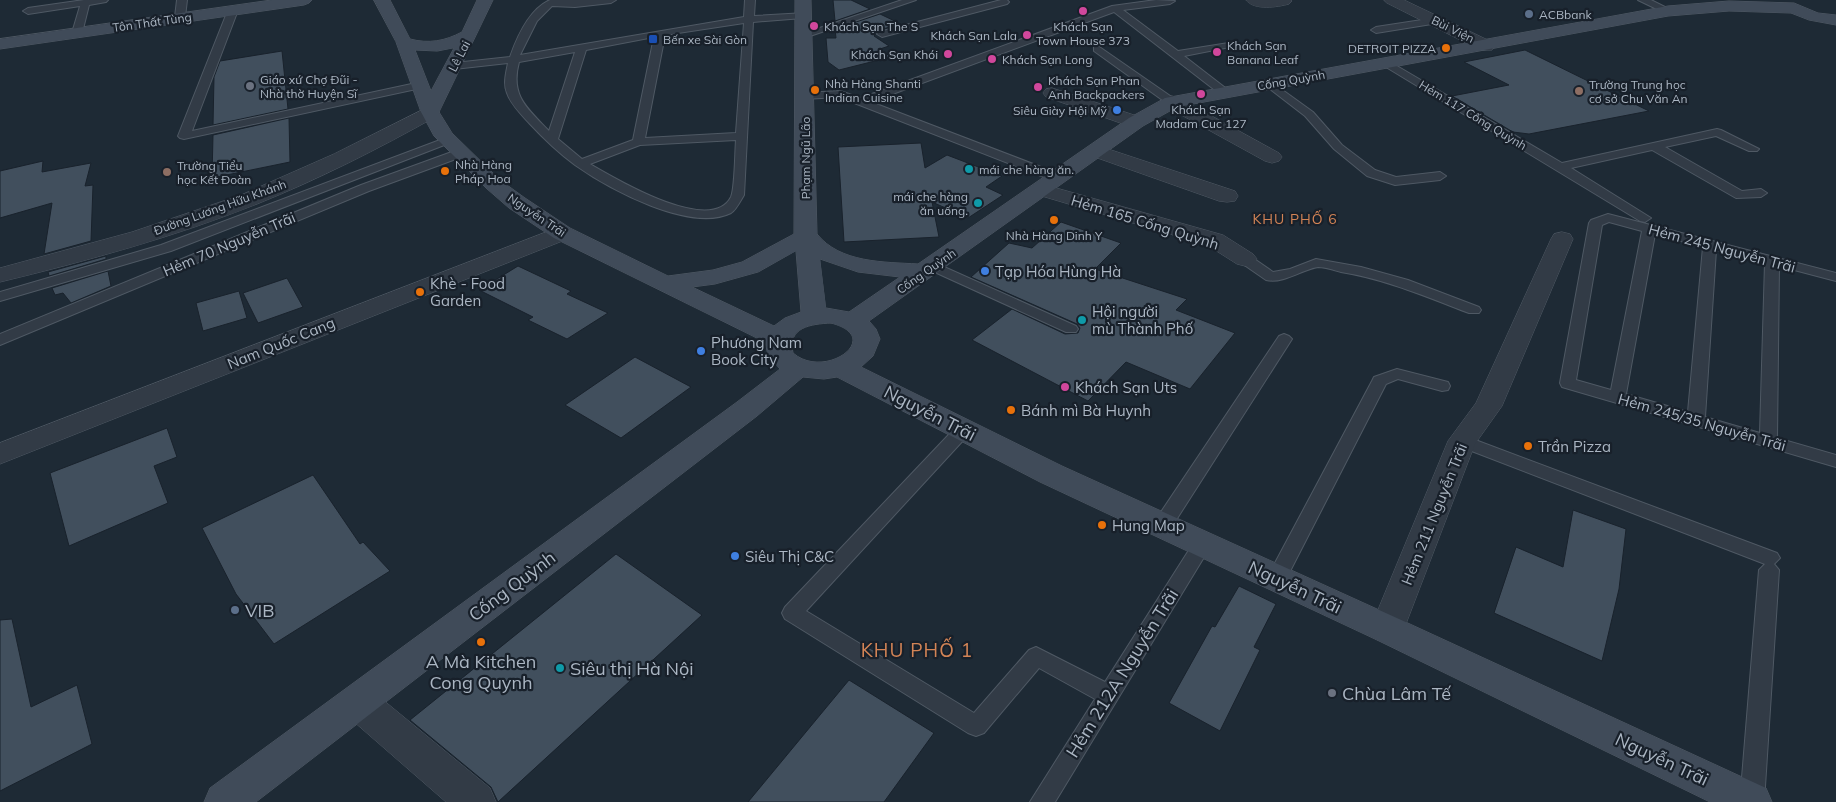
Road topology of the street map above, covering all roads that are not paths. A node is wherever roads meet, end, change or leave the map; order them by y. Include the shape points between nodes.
1 (103, 0) edge
2 (182, 0) edge
3 (304, 0) edge
4 (382, 0) edge
5 (485, 0) edge
6 (560, 0) edge
7 (611, 0) edge
8 (750, 0) edge
9 (911, 0) edge
10 (1254, 0) edge
11 (1284, 0) edge
12 (1290, 0) edge
13 (1392, 0) edge
14 (1643, 0) edge
15 (1170, 1) edge
16 (552, 2) edge
17 (1004, 2) dead end
18 (85, 3) junction
19 (1802, 3) edge
20 (1836, 6) edge
21 (803, 7) edge
22 (1114, 8) junction
23 (233, 10) junction
24 (28, 11) dead end
25 (878, 11) junction
26 (1668, 11) junction
27 (180, 17) junction
28 (749, 18) junction
29 (1836, 20) edge
30 (1435, 21) junction
31 (912, 25) junction
32 (1376, 30) dead end
33 (77, 32) junction
34 (660, 34) junction
35 (882, 34) dead end
36 (804, 35) junction
37 (469, 36) junction
38 (404, 42) junction
39 (0, 44) edge
40 (1232, 44) dead end
41 (1486, 46) junction
42 (580, 49) junction
43 (1098, 49) dead end
44 (1175, 55) junction
45 (515, 59) junction
46 (1385, 62) junction
47 (454, 66) junction
48 (1270, 84) junction
49 (421, 85) junction
50 (1224, 92) junction
51 (1052, 93) dead end
52 (804, 96) junction
53 (860, 102) junction
54 (1172, 102) junction
55 (430, 112) junction
56 (1136, 122) junction
57 (1716, 132) joint
58 (741, 136) junction
59 (552, 140) junction
60 (638, 142) junction
61 (454, 146) junction
62 (1654, 146) junction
63 (1753, 149) dead end
64 (1096, 151) junction
65 (1272, 157) dead end
66 (582, 163) junction
67 (1560, 167) junction
68 (1440, 176) dead end
69 (1050, 184) junction
70 (293, 190) junction
71 (1228, 196) dead end
72 (1758, 198) dead end
73 (242, 218) junction
74 (1647, 224) junction
75 (190, 229) junction
76 (259, 231) junction
77 (562, 233) junction
78 (807, 236) junction
79 (1562, 239) dead end
80 (1710, 245) junction
81 (1245, 259) joint
82 (1772, 261) junction
83 (78, 263) junction
84 (928, 269) junction
85 (0, 275) edge
86 (1836, 278) edge
87 (666, 284) junction
88 (0, 297) edge
89 (1474, 310) dead end
90 (814, 316) junction
91 (853, 321) junction
92 (1071, 329) dead end
93 (779, 339) junction
94 (1284, 339) dead end
95 (0, 340) edge
96 (798, 368) junction
97 (841, 368) junction
98 (1568, 383) joint
99 (1442, 386) dead end
100 (1617, 398) junction
101 (1696, 421) junction
102 (963, 430) junction
103 (1462, 441) junction
104 (1768, 442) junction
105 (0, 454) edge
106 (1836, 461) edge
107 (1162, 526) junction
108 (1203, 544) junction
109 (1770, 564) joint
110 (1276, 578) junction
111 (1387, 629) junction
112 (1108, 695) junction
113 (358, 702) junction
114 (224, 802) edge
115 (476, 802) edge
116 (1042, 802) edge
117 (1752, 802) edge

1 - 18 lane
2 - 27 lane
3 - 23 main road, Tôn Thất Tùng
4 - 38 main road, Nguyễn Trãi
5 - 37 main road, Lê Lai
6 - 16 lane
7 - 16 lane via 575,4
8 - 28 lane
9 - 25 lane
10 - 11 street
11 - 12 lane
13 - 30 street, Bùi Viện
14 - 26 lane
15 - 22 lane
16 - 45 lane via 531,22
17 - 31 lane
18 - 24 lane
18 - 33 lane
19 - 20 main road
19 - 26 main road, Cống Quỳnh
19 - 29 main road via 1815,17
21 - 28 lane
21 - 36 main road, Phạm Ngũ Lão
22 - 44 lane
22 - 53 lane
23 - 27 main road, Tôn Thất Tùng
23 - 49 lane via 184,136
25 - 31 lane
25 - 36 lane
26 - 41 main road, Cống Quỳnh
27 - 33 main road, Tôn Thất Tùng
28 - 34 lane
28 - 58 lane
30 - 32 lane
30 - 41 street, Bùi Viện
31 - 35 lane
33 - 39 main road, Tôn Thất Tùng
34 - 42 lane
34 - 60 lane
36 - 52 main road, Phạm Ngũ Lão
37 - 38 main road via 454,44 434,48
37 - 47 main road, Lê Lai
38 - 49 main road, Nguyễn Trãi
40 - 44 lane
41 - 46 main road, Cống Quỳnh
42 - 45 lane
42 - 59 lane
43 - 54 lane
44 - 50 lane
45 - 47 lane
45 - 59 lane via 510,78 512,93
46 - 48 main road, Cống Quỳnh
46 - 67 lane, Hẻm 117 Cống Quỳnh
47 - 55 main road, Lê Lai
48 - 50 main road, Cống Quỳnh
48 - 68 lane via 1309,114 1338,148 1371,173 1395,180
49 - 55 main road, Nguyễn Trãi
50 - 54 main road, Cống Quỳnh
51 - 56 street
52 - 53 lane via 840,94
52 - 78 main road, Phạm Ngũ Lão
53 - 69 lane
54 - 56 main road, Cống Quỳnh
54 - 65 street
55 - 61 main road, Nguyễn Trãi
55 - 70 street, Đường Lương Hữu Khánh via 347,156
56 - 64 main road, Cống Quỳnh
57 - 62 lane
57 - 63 lane
58 - 60 lane
58 - 66 lane via 735,204 726,213 710,216 668,207 635,193
59 - 66 lane
60 - 66 lane
61 - 70 lane
61 - 76 lane, Hẻm 70 Nguyễn Trãi via 365,188
61 - 77 main road, Nguyễn Trãi via 517,203
62 - 67 lane
62 - 72 lane via 1740,195
64 - 69 main road, Cống Quỳnh
64 - 71 street
67 - 74 lane, Hẻm 117 Cống Quỳnh
69 - 81 street, Hẻm 165 Cống Quỳnh via 1145,221 1215,240
69 - 84 main road, Cống Quỳnh
70 - 73 lane
70 - 75 street, Đường Lương Hữu Khánh
73 - 75 lane
73 - 76 lane
74 - 80 lane, Hẻm 245 Nguyễn Trãi
74 - 98 lane, Hẻm 245 Nguyễn Trãi via 1608,218 1596,223
74 - 100 lane
75 - 83 street, Đường Lương Hữu Khánh
76 - 95 lane, Hẻm 70 Nguyễn Trãi
77 - 87 main road, Nguyễn Trãi
77 - 105 street, Nam Quốc Cang
78 - 84 main road via 819,250 855,264 873,268
78 - 87 main road via 750,267 715,277
78 - 90 main road, Phạm Ngũ Lão
79 - 103 street, Hẻm 211 Nguyễn Trãi via 1488,406
80 - 82 lane, Hẻm 245 Nguyễn Trãi
80 - 101 lane
81 - 89 lane via 1270,277 1316,263 1361,270
82 - 86 lane, Hẻm 245 Nguyễn Trãi
82 - 104 lane
83 - 85 street, Đường Lương Hữu Khánh
83 - 88 lane
84 - 91 main road, Cống Quỳnh
84 - 92 lane
87 - 93 main road, Nguyễn Trãi
90 - 91 main road via 837,316
90 - 93 main road via 788,327
91 - 97 main road via 862,328 867,345 853,362
93 - 96 main road via 781,355
94 - 107 lane
96 - 97 main road via 826,371
96 - 113 main road, Cống Quỳnh
97 - 102 main road, Nguyễn Trãi
98 - 100 lane, Hẻm 245/35 Nguyễn Trãi
99 - 110 lane via 1397,374 1380,381
100 - 101 lane, Hẻm 245/35 Nguyễn Trãi
101 - 104 lane, Hẻm 245/35 Nguyễn Trãi
102 - 107 main road, Nguyễn Trãi
102 - 112 lane via 792,613 976,726 1036,656
103 - 109 lane
103 - 111 street, Hẻm 211 Nguyễn Trãi
104 - 106 lane, Hẻm 245/35 Nguyễn Trãi
107 - 108 main road, Nguyễn Trãi
108 - 110 main road, Nguyễn Trãi
108 - 112 lane, Hẻm 212A Nguyễn Trãi
109 - 117 lane
110 - 111 main road, Nguyễn Trãi
111 - 117 main road, Nguyễn Trãi
112 - 116 lane, Hẻm 212A Nguyễn Trãi
113 - 114 main road, Cống Quỳnh
113 - 115 street

